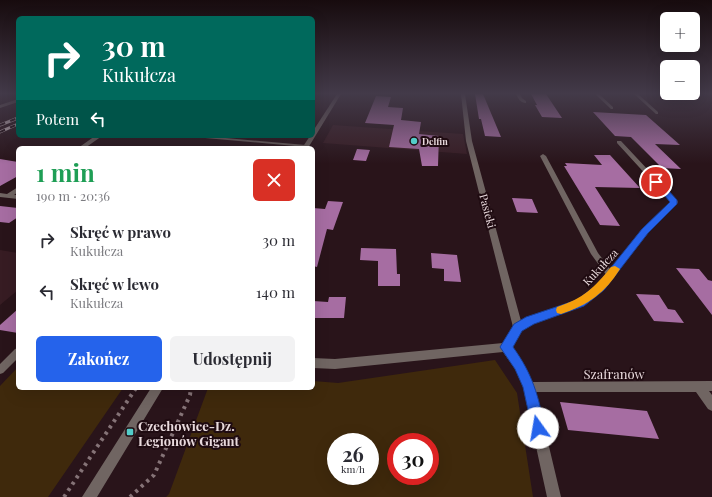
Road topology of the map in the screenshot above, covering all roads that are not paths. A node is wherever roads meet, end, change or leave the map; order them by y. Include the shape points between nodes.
1 (325, 117) edge
2 (466, 117) edge
3 (315, 133) edge
4 (97, 138) edge
5 (216, 138) edge
6 (239, 140) joint
7 (619, 142) dead end
8 (84, 146) edge
9 (296, 146) edge
10 (543, 156) dead end
11 (16, 190) edge
12 (0, 194) edge
13 (8, 196) junction
14 (16, 197) edge
15 (610, 274) junction
16 (518, 327) junction
17 (506, 347) junction
18 (16, 354) edge
19 (315, 363) edge
20 (0, 370) edge
21 (712, 386) edge
22 (529, 387) junction
23 (698, 387) junction
24 (156, 390) edge
25 (712, 404) edge
26 (89, 497) edge
27 (554, 497) edge

1 - 3 street
2 - 16 street, Pasieki via 469,141
4 - 8 street
5 - 6 lane
6 - 9 lane
7 - 15 street, Kukułcza via 675,202 645,231
10 - 15 lane via 595,254
11 - 13 street
12 - 13 street
13 - 14 street
15 - 16 street, Kukułcza via 600,288 580,303 530,320
16 - 17 street
17 - 19 street via 335,364
17 - 22 street
18 - 20 lane
21 - 23 street, Szafranów
22 - 23 street, Szafranów
22 - 27 street
23 - 25 street
24 - 26 street

